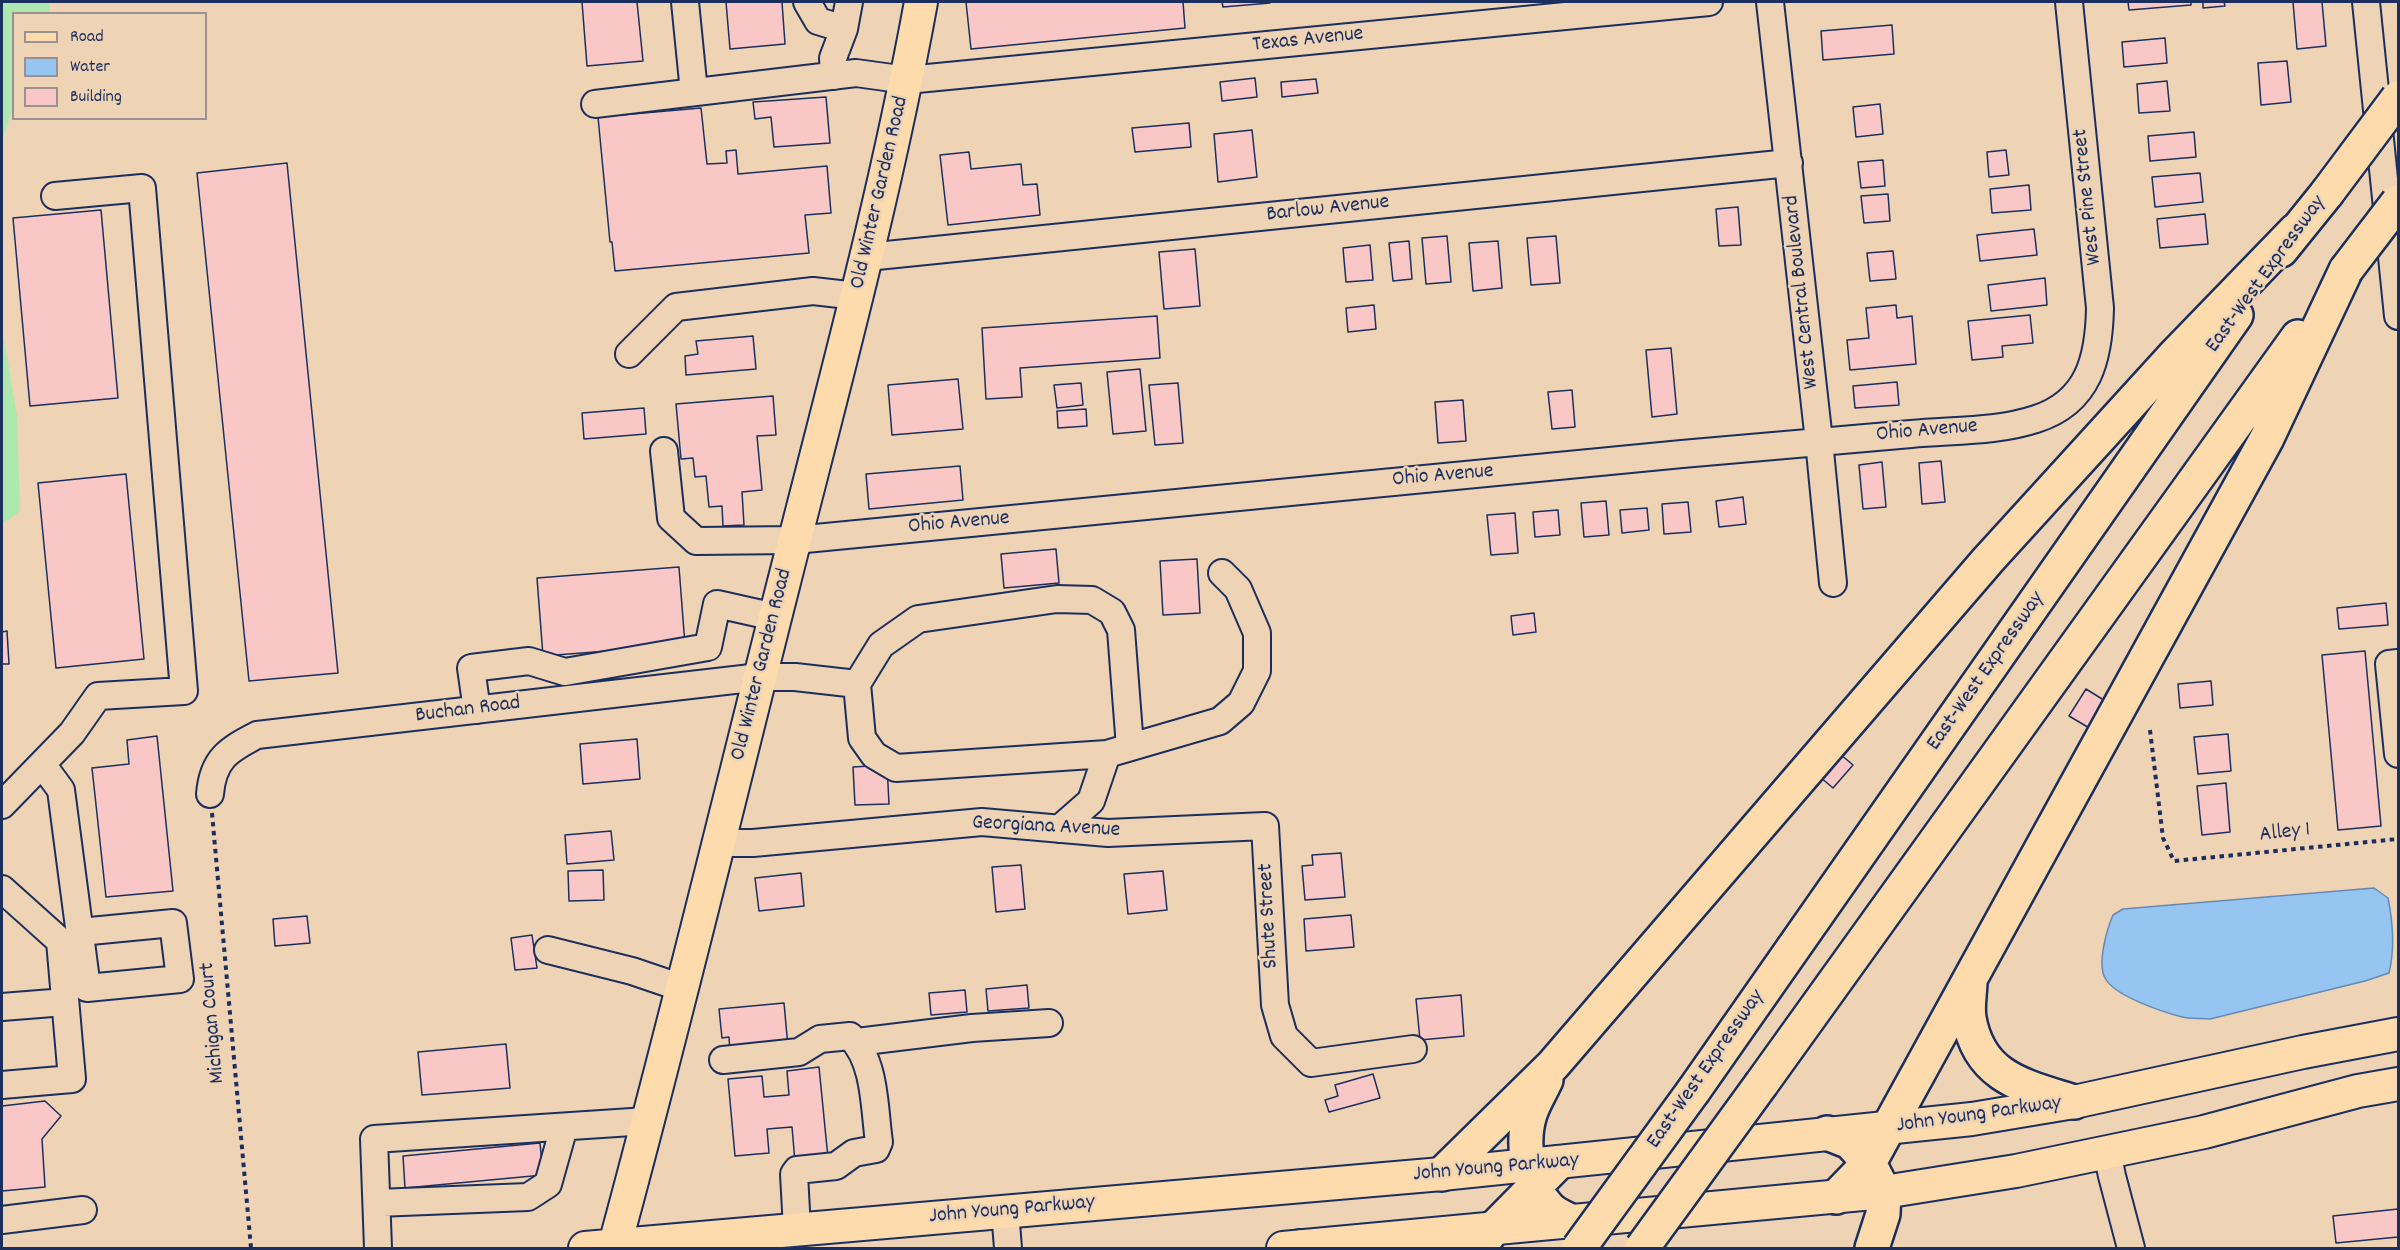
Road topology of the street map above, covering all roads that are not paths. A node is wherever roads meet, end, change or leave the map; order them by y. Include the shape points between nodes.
1 (685, 2) edge
2 (807, 2) edge
3 (849, 2) edge
4 (921, 2) edge
5 (1709, 2) edge
6 (1770, 2) edge
7 (2069, 2) edge
8 (2366, 2) edge
9 (844, 29) junction
10 (834, 76) junction
11 (907, 80) junction
12 (694, 92) junction
13 (2398, 98) edge
14 (595, 104) dead end
15 (1789, 164) junction
16 (55, 196) dead end
17 (2398, 202) edge
18 (2295, 231) junction
19 (867, 257) junction
20 (2346, 270) junction
21 (857, 296) junction
22 (2398, 316) edge
23 (629, 354) dead end
24 (2081, 388) joint
25 (1819, 441) junction
26 (664, 451) dead end
27 (795, 540) junction
28 (1222, 573) dead end
29 (1833, 583) dead end
30 (775, 617) junction
31 (630, 661) junction
32 (2398, 663) edge
33 (760, 677) junction
34 (857, 684) junction
35 (637, 691) junction
36 (477, 710) junction
37 (1119, 751) junction
38 (2398, 754) edge
39 (42, 764) junction
40 (210, 794) road end
41 (2, 805) edge
42 (1265, 826) joint
43 (1059, 829) junction
44 (719, 843) junction
45 (2, 889) edge
46 (80, 932) dead end
47 (548, 950) dead end
48 (1971, 976) junction
49 (682, 988) junction
50 (65, 1002) junction
51 (2, 1007) edge
52 (1049, 1023) dead end
53 (2398, 1034) edge
54 (857, 1042) junction
55 (1413, 1049) dead end
56 (723, 1060) dead end
57 (1553, 1065) junction
58 (2398, 1084) edge
59 (2, 1085) edge
60 (2074, 1102) junction
61 (647, 1121) junction
62 (564, 1126) junction
63 (1887, 1128) junction
64 (1827, 1133) junction
65 (2108, 1152) junction
66 (1869, 1162) junction
67 (1540, 1173) junction
68 (1443, 1174) junction
69 (1884, 1192) junction
70 (1836, 1197) junction
71 (377, 1203) junction
72 (83, 1210) dead end
73 (1005, 1211) junction
74 (2, 1220) edge
75 (797, 1229) junction
76 (1576, 1235) edge
77 (1486, 1239) edge
78 (378, 1248) edge
79 (604, 1248) edge
80 (1008, 1248) edge
81 (1296, 1248) edge
82 (1642, 1248) edge
83 (1872, 1248) edge
84 (2131, 1248) edge

1 - 12 street
2 - 9 street via 818,21
3 - 9 street
4 - 11 main road, Old Winter Garden Road
5 - 11 street, Texas Avenue
6 - 15 street, West Central Boulevard
7 - 24 street, West Pine Street via 2100,308 2094,364
8 - 22 street
9 - 10 street via 833,58
10 - 11 street, Texas Avenue via 856,74
10 - 12 street, Texas Avenue
11 - 19 main road, Old Winter Garden Road
12 - 14 street, Texas Avenue
13 - 18 highway, East-West Expressway, bridge
15 - 19 street, Barlow Avenue
15 - 25 street, West Central Boulevard
16 - 39 street via 142,188 184,691 98,696 72,733
17 - 20 highway, bridge
18 - 57 highway via 2173,357 1988,560
18 - 76 highway, East-West Expressway, bridge via 1694,1090
19 - 21 main road, Old Winter Garden Road
20 - 48 highway via 2266,438
20 - 82 highway, bridge
21 - 23 street via 813,291 676,306
21 - 27 main road, Old Winter Garden Road
24 - 25 street, Ohio Avenue via 2062,406 2037,419 2005,426
25 - 27 street, Ohio Avenue
25 - 29 street, West Central Boulevard
26 - 27 street, Ohio Avenue via 671,518 696,541
27 - 30 main road, Old Winter Garden Road
28 - 37 street via 1238,589 1257,633 1257,671 1241,703 1220,721
30 - 31 street via 717,604 708,647
30 - 33 main road, Old Winter Garden Road
31 - 35 street
31 - 36 street via 565,672 529,661 471,668
32 - 38 street via 2389,664
33 - 34 street, Buchan Road
33 - 35 street, Buchan Road
33 - 44 main road, Old Winter Garden Road
34 - 37 street via 862,738 874,755 896,768
34 - 37 street via 881,645 918,619 1057,599 1092,600 1112,612 1121,630
35 - 36 street, Buchan Road
36 - 40 street, Buchan Road via 257,735 229,750 212,776
37 - 43 street via 1091,801
39 - 41 street
39 - 46 street via 62,790
42 - 43 street, Georgiana Avenue via 1108,833
42 - 55 street, Shute Street via 1275,1005 1284,1036 1311,1063
43 - 44 street, Georgiana Avenue via 982,822
44 - 49 main road, Old Winter Garden Road
45 - 50 street via 60,941
47 - 49 street
48 - 60 highway via 1968,1016 1976,1045 1994,1070 2013,1082
48 - 63 highway
49 - 61 main road, Old Winter Garden Road
50 - 51 street
50 - 59 street via 72,1078
52 - 54 street
53 - 60 main road, John Young Parkway
54 - 56 street via 850,1036 820,1039 799,1052
54 - 75 street via 869,1074 879,1142 876,1149 854,1153 836,1166 797,1170
57 - 67 highway via 1530,1114 1527,1136
57 - 68 highway
58 - 65 main road via 2358,1090 2204,1132
60 - 63 main road, John Young Parkway
61 - 62 street
61 - 79 main road, Old Winter Garden Road
62 - 71 street via 548,1184 528,1197
62 - 71 street via 374,1139
63 - 64 main road, John Young Parkway
63 - 66 highway
64 - 66 highway via 1850,1142
64 - 67 main road, John Young Parkway
65 - 69 main road
65 - 84 street
66 - 69 highway
66 - 70 highway
67 - 68 main road, John Young Parkway
67 - 76 highway via 1549,1208
67 - 77 highway
68 - 73 main road, John Young Parkway
69 - 70 main road
69 - 83 highway via 1883,1214
70 - 76 main road
71 - 78 street
72 - 74 street
73 - 75 main road, John Young Parkway
73 - 80 street
75 - 79 main road, John Young Parkway
76 - 77 main road
77 - 81 main road

